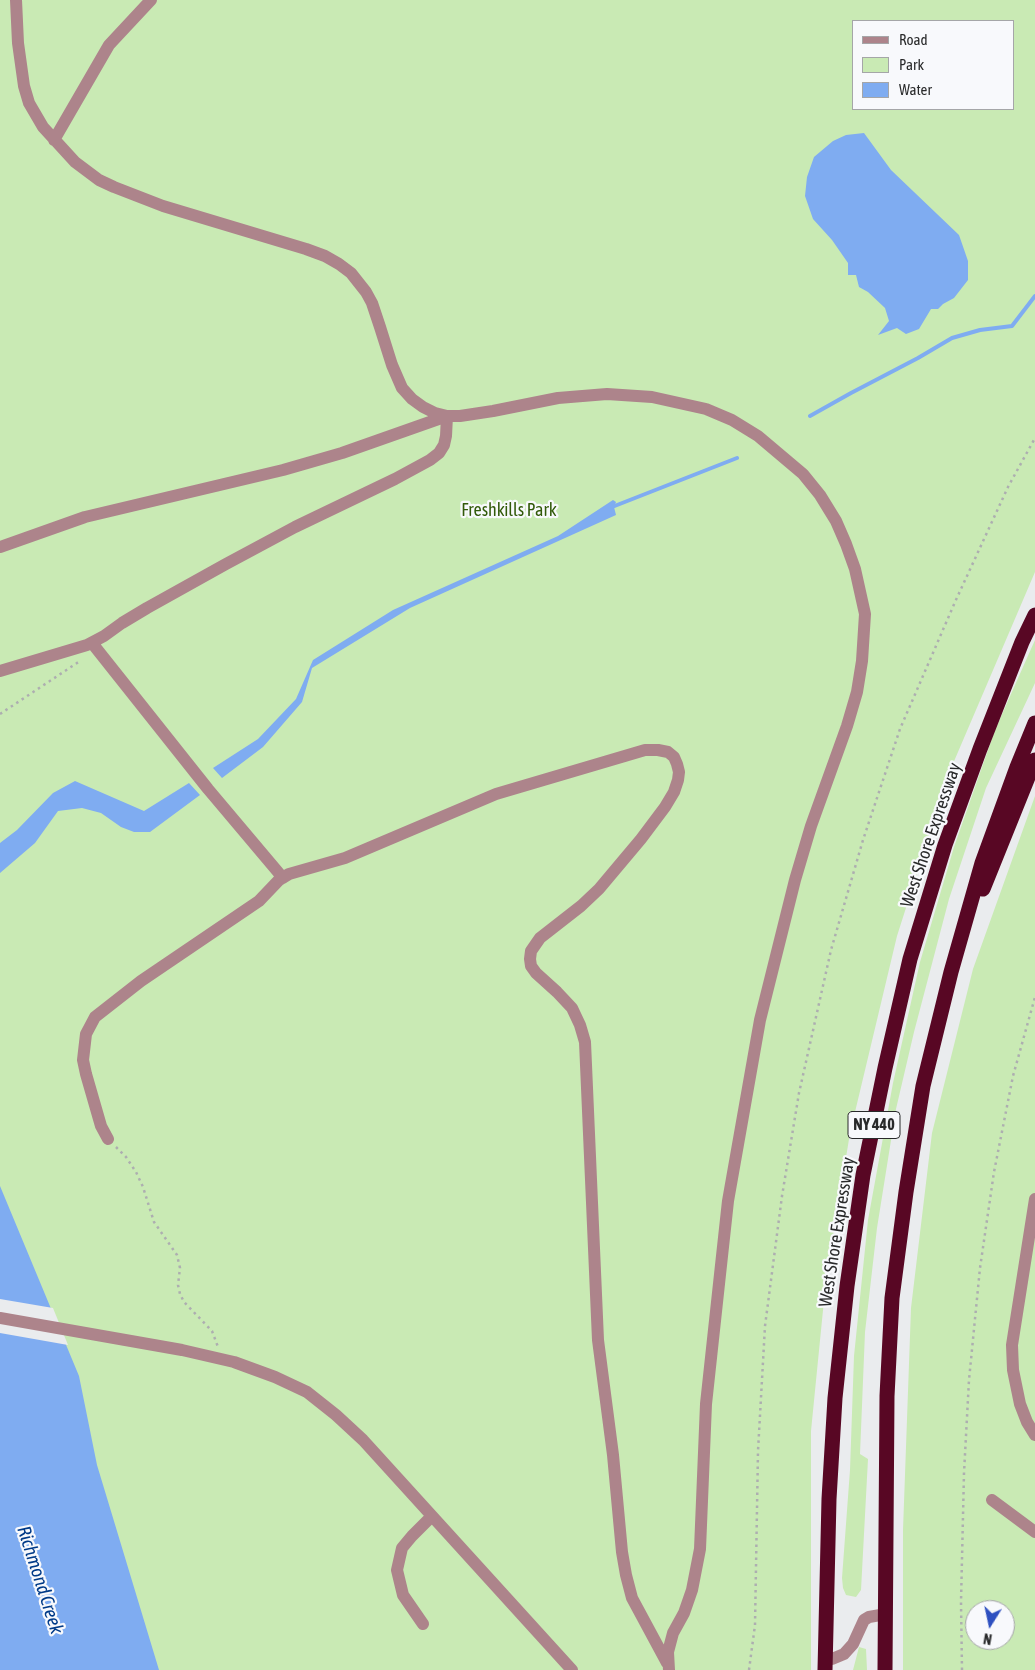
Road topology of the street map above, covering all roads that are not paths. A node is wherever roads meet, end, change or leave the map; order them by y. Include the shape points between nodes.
1 (16, 0) edge
2 (151, 0) edge
3 (54, 140) junction
4 (447, 416) junction
5 (0, 547) edge
6 (1035, 615) edge
7 (92, 642) junction
8 (0, 670) edge
9 (1035, 723) edge
10 (1035, 760) edge
11 (283, 878) junction
12 (951, 972) junction
13 (108, 1139) road end
14 (1035, 1199) edge
15 (0, 1318) edge
16 (1035, 1435) edge
17 (992, 1500) dead end
18 (432, 1516) junction
19 (1035, 1532) edge
20 (886, 1614) junction
21 (423, 1624) dead end
22 (826, 1664) edge
23 (668, 1668) edge
24 (572, 1670) edge
25 (885, 1670) edge

1 - 3 lane via 24,86 35,115
2 - 3 lane via 109,45
3 - 4 lane via 87,173 114,187 163,206 306,249 339,264 351,273 372,303 402,388 422,407
4 - 5 lane via 292,468 85,517
4 - 7 lane via 444,445 430,460 226,564
4 - 23 lane via 494,411 558,398 608,394 677,401 732,420 783,456 820,495 846,544 865,614 857,692 795,880 760,1020 728,1200 706,1404 700,1549 692,1590 673,1632
6 - 22 highway, West Shore Expressway / NY 440 via 980,749 942,854 910,959 865,1165 835,1398 829,1499
7 - 8 lane
7 - 11 lane
9 - 12 highway, NY 440 via 982,863
10 - 12 highway
11 - 13 lane via 259,901 141,981 95,1017 86,1034 83,1060 101,1126
11 - 23 lane via 345,858 496,794 544,779 645,750 668,752 678,764 674,792 641,839 581,906 540,938 531,951 530,959 536,973 572,1008 584,1042 598,1340 622,1552 632,1598
12 - 20 highway, NY 440 via 923,1086 892,1298 887,1396
14 - 16 lane via 1012,1345 1020,1404
15 - 18 lane via 182,1350 220,1358 271,1375 307,1392 336,1415
17 - 19 lane
18 - 21 lane via 402,1548 397,1570 402,1595
18 - 24 lane
20 - 22 lane via 864,1620 853,1644 844,1654
20 - 25 highway, NY 440

